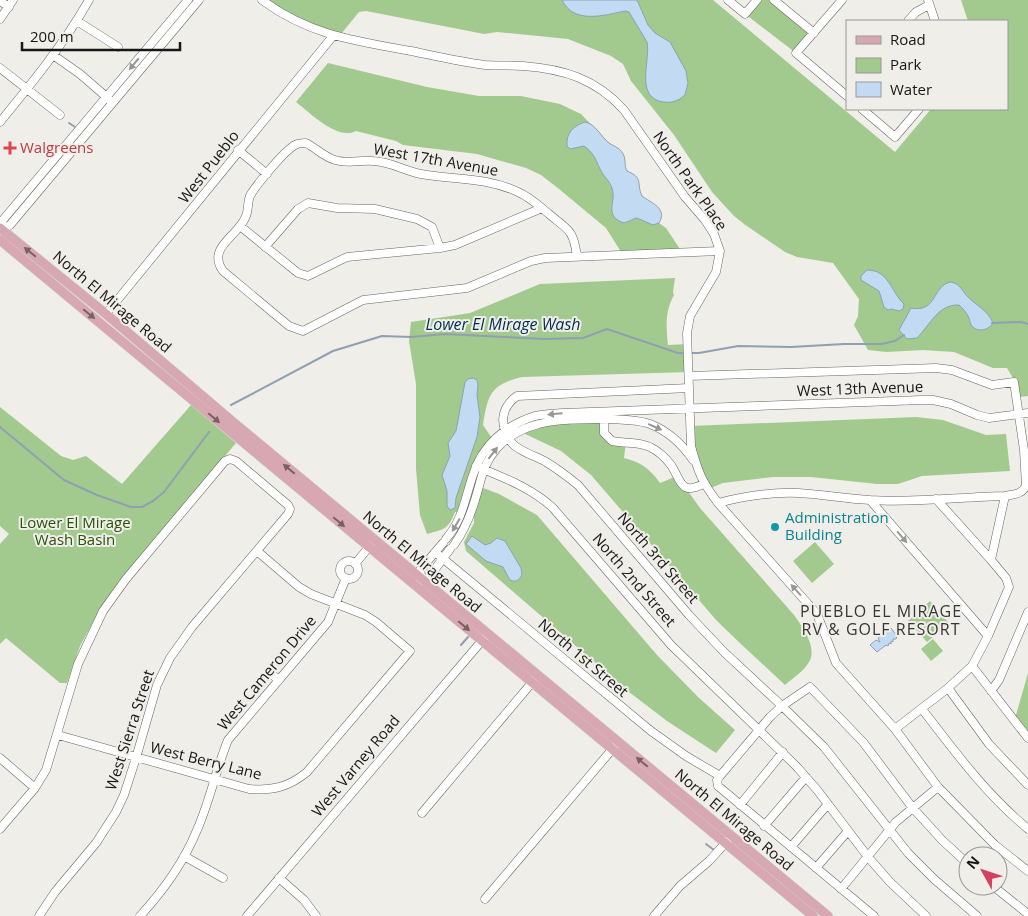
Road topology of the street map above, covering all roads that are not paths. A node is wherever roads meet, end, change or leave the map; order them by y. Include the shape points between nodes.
1 (89, 0) edge
2 (188, 0) edge
3 (200, 0) edge
4 (262, 0) edge
5 (728, 0) edge
6 (757, 0) edge
7 (774, 0) edge
8 (842, 0) edge
9 (0, 1) edge
10 (11, 3) edge
11 (928, 3) edge
12 (0, 20) edge
13 (909, 20) edge
14 (935, 20) edge
15 (77, 21) junction
16 (814, 33) junction
17 (333, 36) junction
18 (118, 47) dead end
19 (53, 55) junction
20 (0, 68) edge
21 (27, 90) junction
22 (846, 95) edge
23 (106, 96) junction
24 (113, 102) junction
25 (863, 110) edge
26 (918, 110) edge
27 (60, 115) dead end
28 (0, 122) edge
29 (238, 150) junction
30 (267, 174) junction
31 (542, 208) junction
32 (240, 226) junction
33 (1, 230) edge
34 (0, 240) edge
35 (265, 247) junction
36 (440, 248) junction
37 (720, 251) junction
38 (577, 256) junction
39 (106, 314) junction
40 (689, 376) junction
41 (688, 388) junction
42 (689, 410) junction
43 (1024, 414) edge
44 (604, 416) junction
45 (507, 433) junction
46 (696, 464) junction
47 (480, 468) junction
48 (703, 484) junction
49 (1005, 496) junction
50 (936, 499) junction
51 (870, 500) junction
52 (718, 503) junction
53 (372, 544) junction
54 (257, 551) junction
55 (436, 552) junction
56 (443, 559) junction
57 (991, 560) junction
58 (355, 564) junction
59 (346, 578) junction
60 (419, 583) junction
61 (336, 604) junction
62 (1028, 612) edge
63 (988, 636) junction
64 (485, 638) junction
65 (972, 666) junction
66 (270, 673) dead end
67 (535, 679) junction
68 (279, 680) junction
69 (948, 688) junction
70 (990, 691) junction
71 (782, 706) junction
72 (922, 709) junction
73 (895, 729) junction
74 (759, 730) junction
75 (58, 735) junction
76 (1028, 738) edge
77 (616, 746) junction
78 (783, 752) junction
79 (0, 758) edge
80 (136, 758) junction
81 (720, 776) junction
82 (806, 777) junction
83 (215, 779) junction
84 (1028, 785) edge
85 (938, 787) junction
86 (35, 788) junction
87 (828, 804) junction
88 (740, 805) junction
89 (912, 807) junction
90 (422, 812) dead end
91 (764, 826) junction
92 (1028, 828) edge
93 (0, 829) edge
94 (848, 831) junction
95 (889, 831) junction
96 (729, 840) junction
97 (791, 847) junction
98 (958, 855) edge
99 (184, 856) junction
100 (868, 857) junction
101 (816, 868) junction
102 (1028, 871) edge
103 (223, 878) dead end
104 (279, 878) junction
105 (841, 889) junction
106 (1006, 896) edge
107 (485, 900) dead end
108 (1028, 914) edge
109 (39, 916) edge
110 (140, 916) edge
111 (247, 916) edge
112 (316, 916) edge
113 (654, 916) edge
114 (813, 916) edge
115 (828, 916) edge
116 (874, 916) edge
117 (926, 916) edge
118 (977, 916) edge

1 - 15 street
2 -> 23 street
3 - 24 street
4 - 17 street, North Park Place via 290,19
5 - 6 street via 745,14
7 - 16 street
8 - 16 street
9 - 10 street
10 - 12 street
11 - 13 street
11 - 14 street
15 - 18 street
15 - 19 street
16 - 22 street via 796,54
17 - 29 street, West Pueblo
17 - 37 street, North Park Place via 486,65 559,71 595,84 624,110 705,220
19 - 21 street
19 - 23 street
20 - 21 street
21 - 27 street
21 - 28 street
23 - 24 street
23 - 33 street via 2,221
24 - 33 street via 10,224
25 - 26 street via 895,137
29 - 30 street
29 - 39 street, West Pueblo
30 - 31 street, West 17th Avenue via 293,146 306,143 328,158 337,160 373,161 423,174 494,183 520,192
30 - 32 street, West 17th Avenue via 250,195 246,216
31 - 36 street via 455,245
31 - 38 street, West 17th Avenue via 570,231
32 - 35 street
32 - 38 street, West 17th Avenue via 220,248 219,265 289,326 299,330 308,329 363,300 468,288 531,261
39 -> 33 main road, North El Mirage Road
34 -> 53 main road, North El Mirage Road
35 - 36 street via 298,273 308,276 347,257
35 - 36 street via 298,209 308,203 376,210 417,219 432,227
37 - 38 street, West 17th Avenue
37 - 40 street, North Park Place via 716,272 688,324
53 -> 39 main road, North El Mirage Road
40 - 41 street, North Park Place
40 - 43 street via 936,368 952,370 992,385 1014,382
41 - 42 street, North Park Place
41 - 45 street via 516,396 502,414
42 - 43 street, West 13th Avenue via 933,400 989,418
42 - 44 street, West 13th Avenue
42 - 46 street, North Park Place via 691,446
43 - 49 street via 1026,486 1018,494
44 - 45 street via 540,423
44 -> 46 street via 640,422 661,430 684,447
44 - 48 street via 604,432 612,441 636,442 658,452 671,465 684,487 690,489
45 - 47 street
45 - 71 street, North 3rd Street via 512,445 547,462 578,485 689,615
46 - 48 street, North Park Place
47 -> 55 street via 456,526
47 - 56 street via 470,515 461,535
47 - 74 street, North 2nd Street via 545,500 672,645
48 - 52 street, North Park Place
49 - 50 street
49 - 57 street
50 - 51 street
50 - 57 street
51 - 52 street via 783,493 740,497
51 -> 63 street
73 -> 52 street, North Park Place via 836,663 817,614
53 - 58 street, West Cameron Drive
53 - 60 main road, North El Mirage Road
54 - 61 street via 299,587
54 - 75 street, West Sierra Street via 290,509 230,459 120,586 103,611 78,664
54 - 80 street, West Sierra Street via 170,658 152,699
55 - 56 street, North 1st Street
55 - 60 street via 420,570
56 - 60 street
56 - 81 street, North 1st Street via 651,731
57 - 63 street via 1009,587
58 - 59 street, West Cameron Drive via 358,569 356,575 352,579
58 - 59 street, West Cameron Drive via 342,564 340,572
59 - 61 street, West Cameron Drive
60 - 64 main road, North El Mirage Road
61 - 68 street, West Cameron Drive via 328,622
61 - 83 street, West Berry Lane via 365,615 410,651 300,778 281,788 266,790 249,789
62 - 70 street via 999,680
63 - 65 street
64 - 67 main road, North El Mirage Road
64 - 104 street, West Varney Road
65 - 69 street
65 - 70 street
66 - 68 street
67 - 77 main road, North El Mirage Road
67 - 90 street
68 - 83 street, West Cameron Drive via 228,740
69 - 72 street
69 - 84 street via 989,744
70 - 76 street
71 - 74 street
71 - 89 street via 810,687 863,742
71 - 95 street, North 3rd Street via 824,747
72 - 73 street
72 - 92 street via 980,784
73 - 85 street
74 - 78 street, North 2nd Street
74 - 81 street
75 - 80 street, West Berry Lane
75 - 86 street via 46,770
77 - 96 main road, North El Mirage Road
77 - 107 street
78 - 82 street, North 2nd Street
78 - 88 street
79 - 86 street
80 - 83 street, West Berry Lane
80 - 109 street, West Sierra Street via 124,795 107,827 54,892
81 - 88 street via 718,786
82 - 87 street, North 2nd Street
82 - 91 street
83 - 99 street, West Cameron Drive
85 - 89 street
85 - 102 street via 989,839
86 - 93 street
87 - 94 street, North 2nd Street
87 - 97 street
88 - 91 street
89 - 95 street
89 - 98 street
91 - 97 street
94 - 100 street, North 2nd Street
94 - 101 street
95 - 100 street
95 - 118 street, North 3rd Street via 934,879
96 - 113 street via 680,886
96 - 114 main road, North El Mirage Road
96 - 115 main road, North El Mirage Road
97 - 101 street
99 - 103 street
99 - 110 street, West Cameron Drive
100 - 105 street
100 - 117 street, North 2nd Street
101 - 105 street
104 - 111 street, West Varney Road
104 - 112 street via 304,900
105 - 116 street
106 - 108 street

